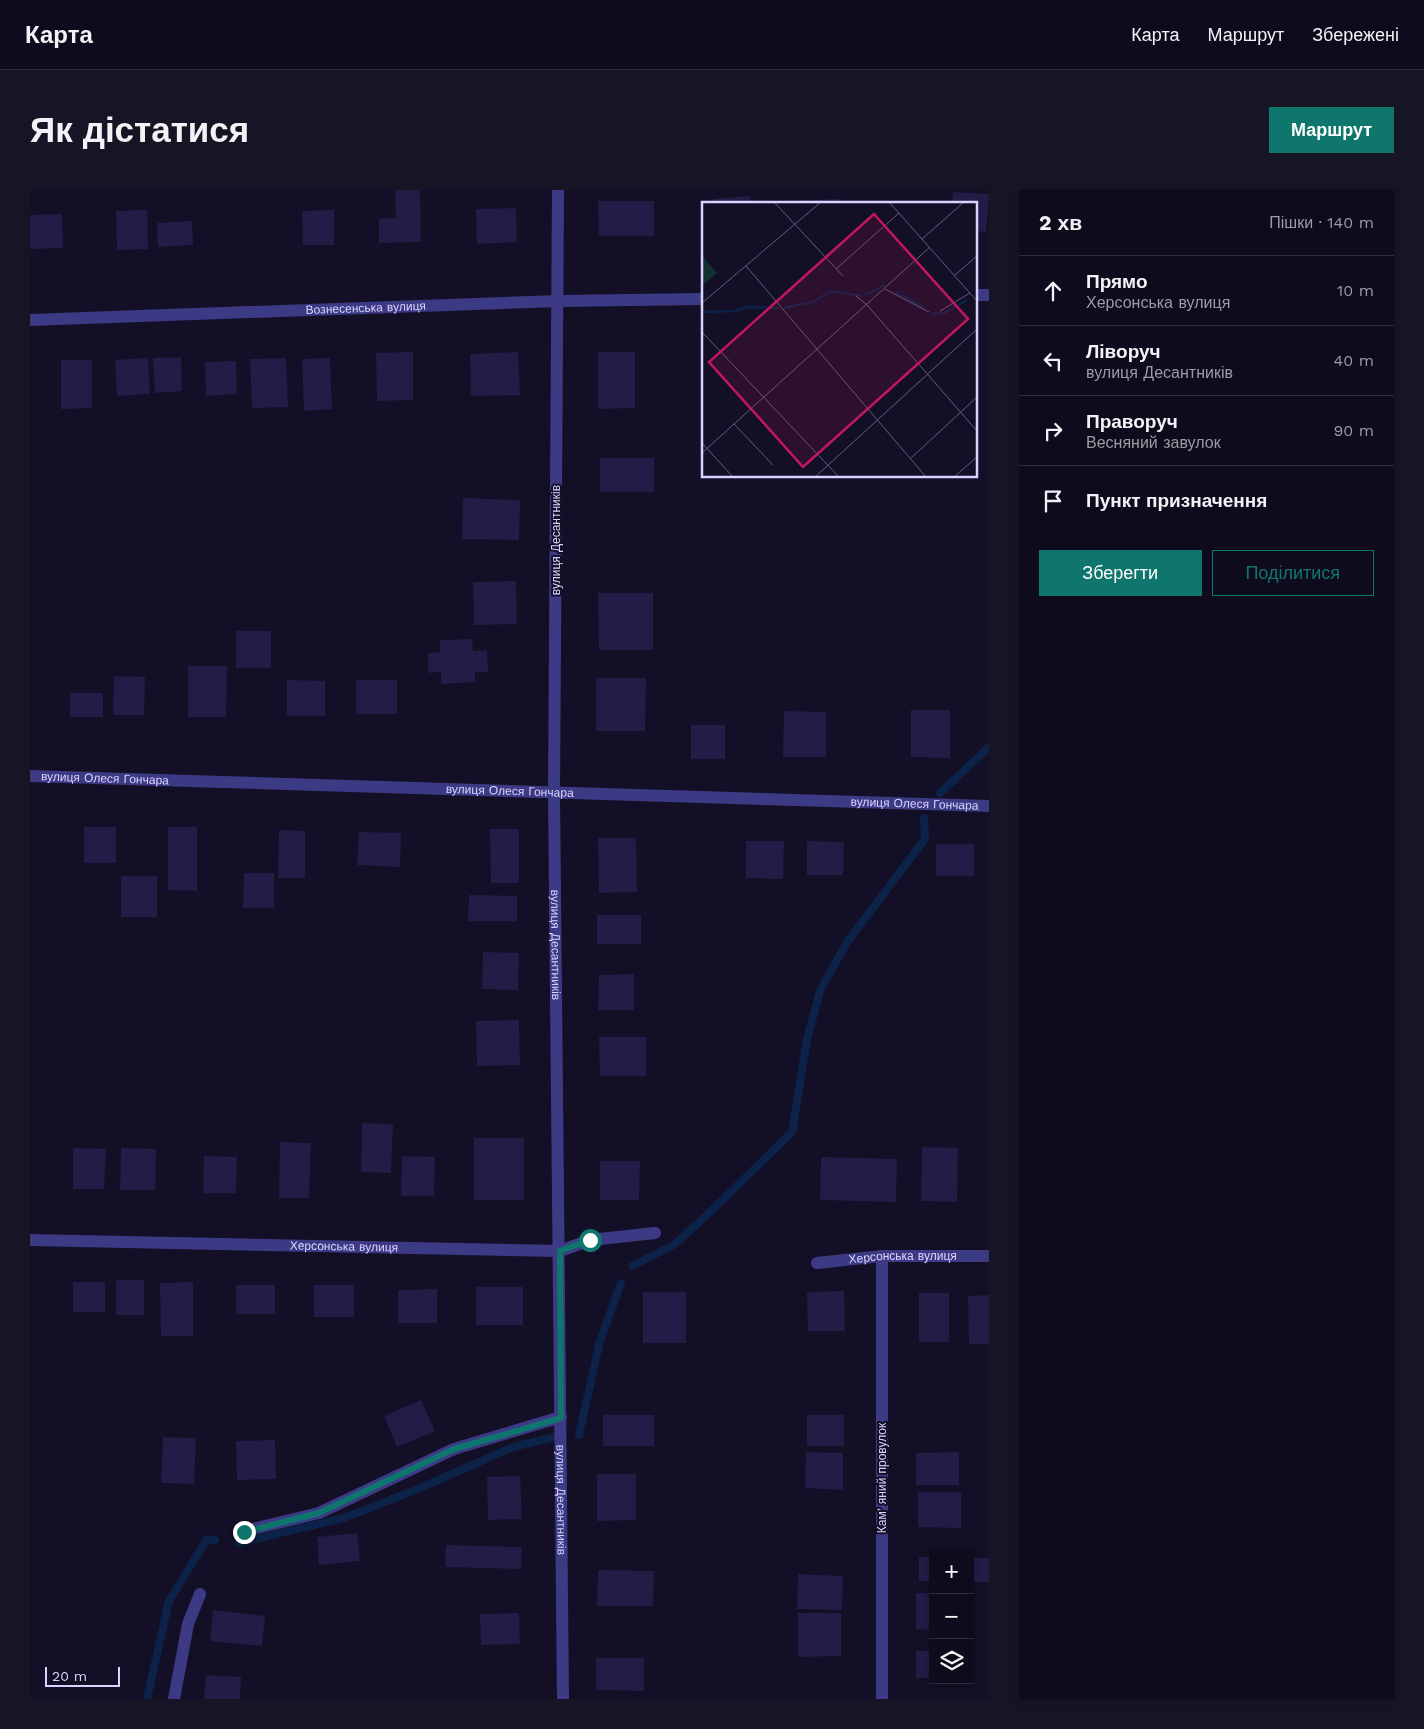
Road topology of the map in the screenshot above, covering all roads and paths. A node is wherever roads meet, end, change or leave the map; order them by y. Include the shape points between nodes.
1 (558, 190) edge
2 (976, 295) edge
3 (989, 295) edge
4 (702, 299) edge
5 (558, 301) junction
6 (30, 320) edge
7 (30, 776) edge
8 (554, 793) junction
9 (989, 806) edge
10 (655, 1234) dead end
11 (30, 1240) edge
12 (560, 1251) junction
13 (882, 1256) junction
14 (989, 1256) edge
15 (817, 1263) dead end
16 (561, 1418) junction
17 (244, 1532) dead end
18 (200, 1594) dead end
19 (174, 1699) edge
20 (563, 1699) edge
21 (882, 1699) edge

1 - 5 street, вулиця Десантників
2 - 3 street
4 - 5 street, Вознесенська вулиця
5 - 6 street, Вознесенська вулиця
5 - 8 street, вулиця Десантників
7 - 8 street, вулиця Олеся Гончара
8 - 9 street, вулиця Олеся Гончара
8 - 12 street, вулиця Десантників
10 - 12 street, Херсонська вулиця via 590,1240
11 - 12 street, Херсонська вулиця
12 - 16 street, вулиця Десантників
13 - 14 street, Херсонська вулиця
13 - 15 street, Херсонська вулиця
13 - 21 street, Камʼяний провулок
16 - 17 street via 454,1449 319,1513
16 - 20 street, вулиця Десантників
18 - 19 street via 188,1624

